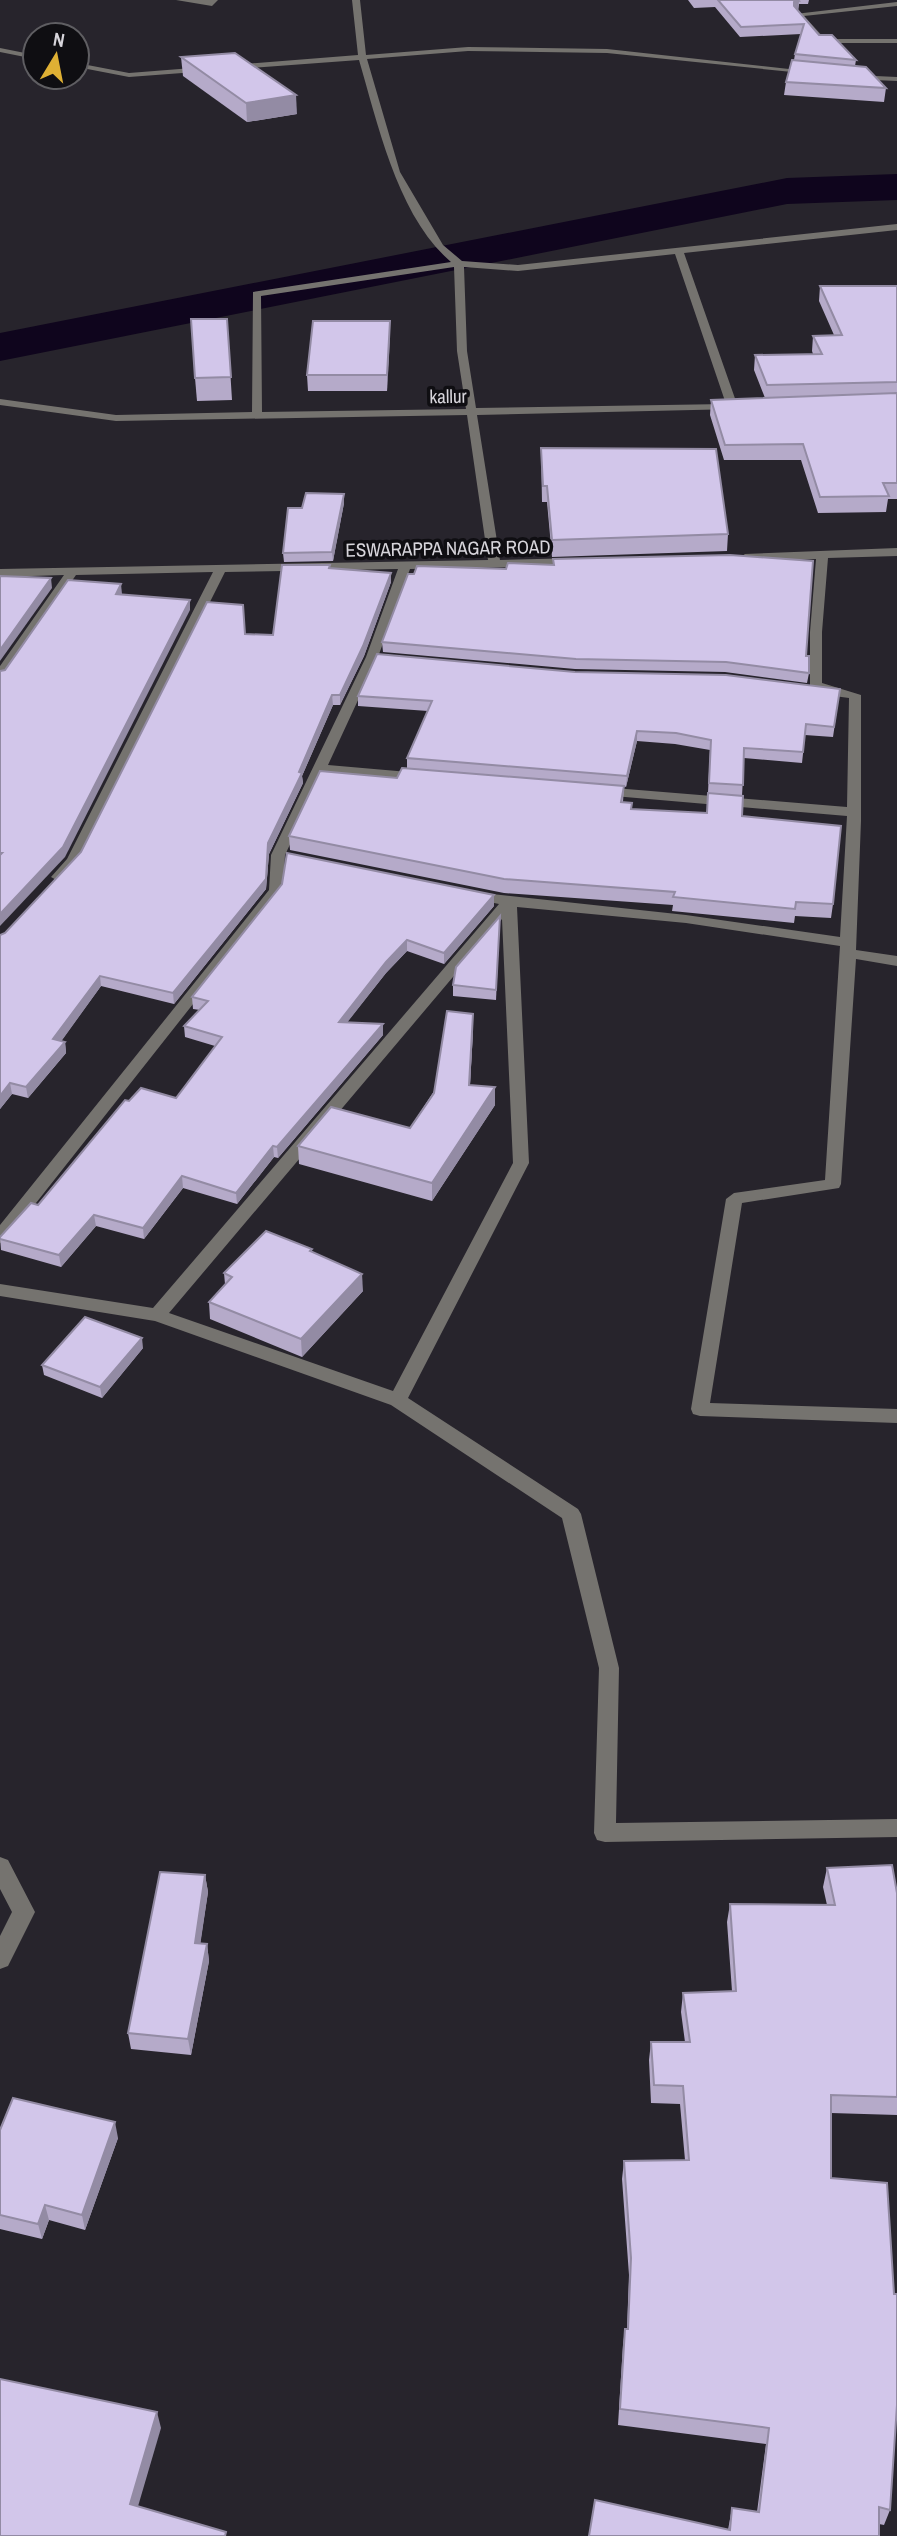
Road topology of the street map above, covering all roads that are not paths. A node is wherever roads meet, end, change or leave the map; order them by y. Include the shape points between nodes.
1 (180, 0) edge
2 (214, 0) edge
3 (356, 0) edge
4 (897, 4) edge
5 (897, 41) edge
6 (0, 50) edge
7 (21, 54) edge
8 (362, 56) junction
9 (91, 68) edge
10 (825, 74) edge
11 (838, 75) edge
12 (897, 79) edge
13 (893, 227) edge
14 (897, 239) edge
15 (678, 250) junction
16 (458, 264) junction
17 (0, 402) edge
18 (746, 406) edge
19 (732, 407) junction
20 (474, 413) junction
21 (257, 416) junction
22 (897, 552) edge
23 (821, 556) junction
24 (738, 558) edge
25 (586, 562) edge
26 (495, 565) junction
27 (405, 567) junction
28 (221, 568) junction
29 (73, 571) junction
30 (0, 573) edge
31 (0, 675) edge
32 (803, 689) edge
33 (855, 695) junction
34 (319, 768) junction
35 (429, 777) edge
36 (593, 791) edge
37 (853, 812) junction
38 (46, 890) edge
39 (454, 891) edge
40 (509, 902) junction
41 (848, 948) junction
42 (897, 961) edge
43 (0, 1237) edge
44 (0, 1290) edge
45 (157, 1315) junction
46 (398, 1400) junction
47 (897, 1416) edge
48 (897, 1828) edge
49 (0, 1867) edge
50 (0, 1959) edge

1 - 2 street via 212,4
3 - 8 street
4 - 5 street via 799,13 823,40
6 - 7 street
8 - 9 street via 128,75
8 - 10 street via 468,50 607,51
8 - 16 street via 396,172 439,247
11 - 12 street
13 - 14 street
13 - 15 street
15 - 16 street via 518,268
15 - 19 street
16 - 20 street via 462,351
16 - 21 street via 256,294
17 - 21 street, kallur via 116,418
18 - 19 street, kallur
19 - 20 street, kallur
20 - 21 street, kallur
20 - 26 street
22 - 23 street
23 - 24 street
23 - 33 street via 816,686
25 - 26 street, ESWARAPPA NAGAR ROAD
26 - 27 street, ESWARAPPA NAGAR ROAD
27 - 28 street, ESWARAPPA NAGAR ROAD
27 - 34 street via 378,636 379,658
28 - 29 street, ESWARAPPA NAGAR ROAD
28 - 38 street via 73,861
29 - 30 street, ESWARAPPA NAGAR ROAD
29 - 31 street
32 - 33 street
33 - 37 street
34 - 35 street
34 - 43 street via 276,890
36 - 37 street
37 - 41 street
39 - 40 street
40 - 41 street via 687,919
40 - 45 street
40 - 46 street via 521,1163
41 - 42 street
41 - 47 street via 834,1184 734,1199 700,1409
44 - 45 street
45 - 46 street
46 - 48 street via 571,1514 609,1668 605,1833
49 - 50 street via 23,1912

